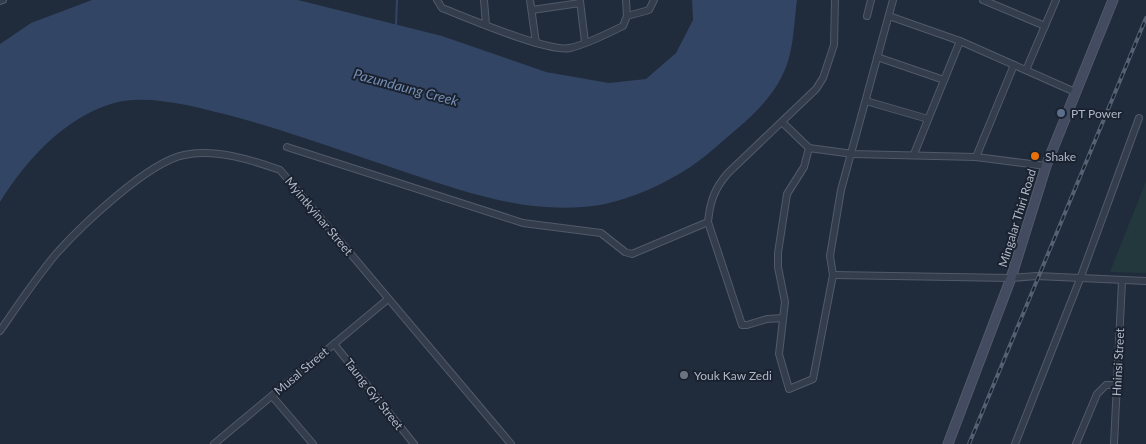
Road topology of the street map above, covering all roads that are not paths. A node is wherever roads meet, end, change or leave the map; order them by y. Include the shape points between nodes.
1 (437, 0) edge
2 (484, 0) edge
3 (530, 0) edge
4 (626, 0) edge
5 (654, 0) edge
6 (835, 0) edge
7 (871, 0) edge
8 (893, 0) edge
9 (983, 0) edge
10 (1056, 0) edge
11 (1113, 0) edge
12 (580, 2) edge
13 (532, 10) junction
14 (627, 16) junction
15 (868, 16) dead end
16 (888, 16) junction
17 (486, 25) junction
18 (1045, 26) junction
19 (960, 41) junction
20 (585, 42) junction
21 (536, 43) junction
22 (877, 57) junction
23 (1014, 65) junction
24 (1026, 70) junction
25 (944, 80) junction
26 (1075, 92) junction
27 (866, 101) junction
28 (1139, 118) dead end
29 (928, 119) junction
30 (783, 123) junction
31 (287, 147) dead end
32 (809, 148) junction
33 (853, 154) junction
34 (914, 154) junction
35 (976, 157) junction
36 (1046, 166) junction
37 (708, 222) junction
38 (833, 275) junction
39 (1011, 278) junction
40 (1080, 279) junction
41 (1122, 280) junction
42 (1146, 281) edge
43 (388, 299) junction
44 (783, 318) junction
45 (0, 331) edge
46 (334, 344) junction
47 (1117, 385) junction
48 (272, 396) junction
49 (215, 444) edge
50 (313, 444) edge
51 (414, 444) edge
52 (511, 444) edge
53 (948, 444) edge
54 (1015, 444) edge
55 (1076, 444) edge
56 (1114, 444) edge

1 - 17 street via 442,8
2 - 17 street
3 - 13 street
4 - 14 street
5 - 14 street via 648,10
6 - 30 street via 834,45 823,78
7 - 15 street
8 - 16 street
9 - 18 street
10 - 18 street
11 - 26 street, Mingalar Thiri Road
12 - 13 street
12 - 20 street
13 - 21 street
14 - 20 street via 623,26
16 - 19 street
16 - 22 street
17 - 21 street
18 - 24 street
19 - 23 street
19 - 25 street
20 - 21 street via 568,49
22 - 25 street
22 - 27 street
23 - 24 street
23 - 35 street
24 - 26 street
25 - 29 street
26 - 36 street, Mingalar Thiri Road
27 - 29 street
27 - 33 street
28 - 40 street
29 - 34 street
30 - 32 street
30 - 37 street via 718,185 712,197
31 - 37 street via 523,223 600,233 632,254
32 - 33 street
32 - 44 street via 804,167 784,205 778,267 785,302
33 - 34 street
33 - 38 street via 841,190 830,256
34 - 35 street
35 - 36 street
36 - 39 street, Mingalar Thiri Road
37 - 44 street via 742,324 747,326
38 - 39 street
38 - 44 street via 813,379 790,390 779,354
39 - 40 street
39 - 53 street, Mingalar Thiri Road
40 - 41 street
40 - 54 street
41 - 42 street
41 - 47 street, Hninsi Street
43 - 45 street, Myintkyinar Street via 280,170 227,154 184,154 151,169 130,185 63,247
43 - 46 street, Musal Street
43 - 52 street, Myintkyinar Street
46 - 48 street, Musal Street
46 - 51 street, Taung Gyi Street
47 - 55 street via 1106,385 1098,394
47 - 56 street, Hninsi Street
48 - 49 street, Musal Street
48 - 50 street

